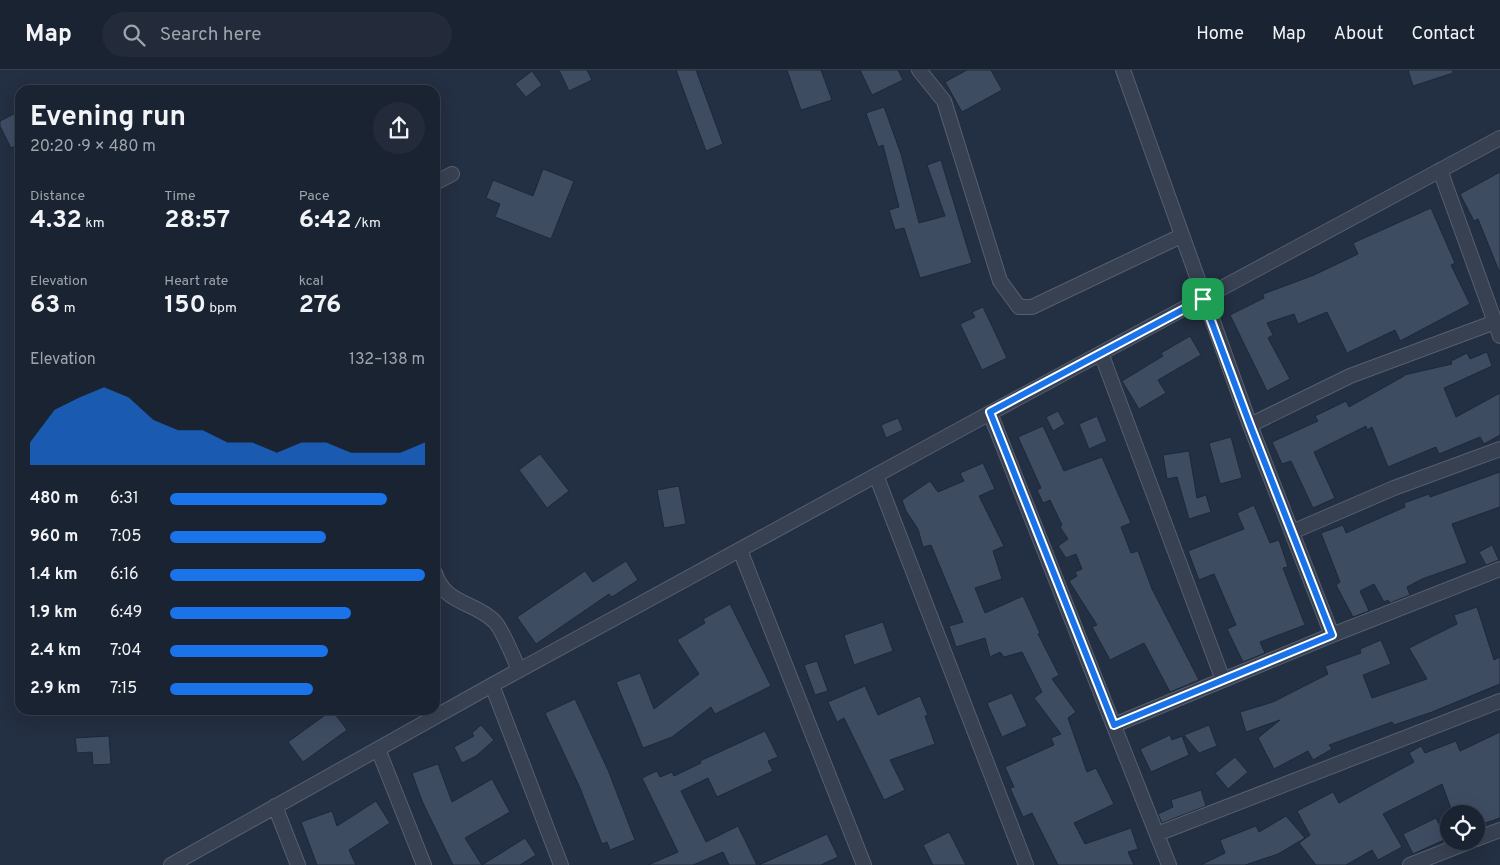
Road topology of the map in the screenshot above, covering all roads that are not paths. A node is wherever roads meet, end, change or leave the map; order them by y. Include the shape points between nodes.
1 (919, 70) edge
2 (1123, 70) edge
3 (1500, 138) edge
4 (1440, 170) junction
5 (452, 174) dead end
6 (440, 180) edge
7 (1181, 236) junction
8 (1203, 299) junction
9 (1495, 322) junction
10 (1500, 336) edge
11 (1101, 354) junction
12 (990, 412) junction
13 (1250, 425) junction
14 (1500, 449) edge
15 (876, 475) junction
16 (1292, 532) junction
17 (740, 550) junction
18 (1500, 570) edge
19 (440, 585) edge
20 (1332, 635) junction
21 (519, 670) junction
22 (1223, 680) junction
23 (492, 685) junction
24 (1500, 701) edge
25 (440, 714) edge
26 (439, 715) edge
27 (1114, 725) junction
28 (378, 749) junction
29 (275, 806) junction
30 (1500, 830) edge
31 (1157, 834) junction
32 (1485, 836) edge
33 (1457, 850) edge
34 (1446, 858) edge
35 (171, 865) edge
36 (298, 865) edge
37 (424, 865) edge
38 (561, 865) edge
39 (864, 865) edge
40 (1026, 865) edge
41 (1169, 865) edge
42 (1410, 865) edge

1 - 7 street via 944,101 1000,281 1019,307 1032,307
2 - 7 street
3 - 4 street
4 - 8 street
4 - 9 street
5 - 6 street
7 - 8 street
8 - 11 street
8 - 13 street
9 - 10 street
9 - 13 street via 1350,376
11 - 12 street
11 - 22 street
12 - 15 street
12 - 27 street
13 - 16 street
14 - 16 street via 1394,488
15 - 17 street
15 - 40 street
16 - 20 street
17 - 21 street
17 - 39 street
18 - 20 street
19 - 21 street via 454,599 495,621
20 - 22 street
21 - 23 street
22 - 27 street
23 - 25 street
23 - 38 street
24 - 31 street
26 - 28 street
27 - 31 street
28 - 29 street
28 - 37 street
29 - 35 street
29 - 36 street
30 - 32 street
31 - 41 street
33 - 34 street
34 - 42 street

